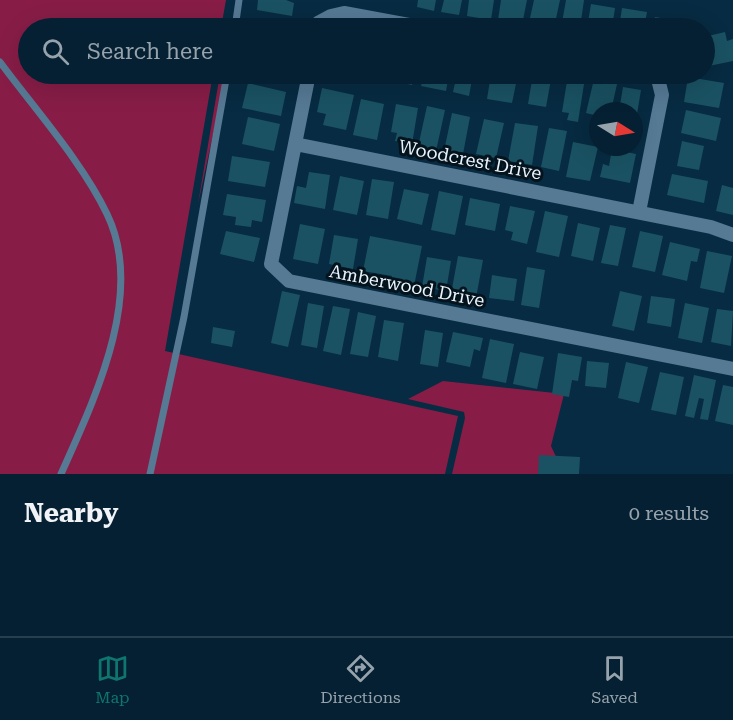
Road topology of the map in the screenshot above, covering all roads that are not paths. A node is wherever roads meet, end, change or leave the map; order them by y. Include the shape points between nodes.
1 (239, 0) edge
2 (236, 18) edge
3 (327, 18) edge
4 (371, 18) edge
5 (0, 62) edge
6 (225, 84) edge
7 (307, 84) edge
8 (659, 84) edge
9 (295, 144) junction
10 (639, 212) junction
11 (733, 235) edge
12 (733, 369) edge
13 (61, 474) edge
14 (150, 474) edge

1 - 2 lane
3 - 4 street via 344,13
5 - 13 lane via 89,182 107,214 120,255 120,300 104,368
6 - 14 lane via 184,317
7 - 9 street, Amberwood Drive
8 - 10 street via 662,95
9 - 10 street, Woodcrest Drive
9 - 12 street, Amberwood Drive via 271,264 289,281
10 - 11 street

